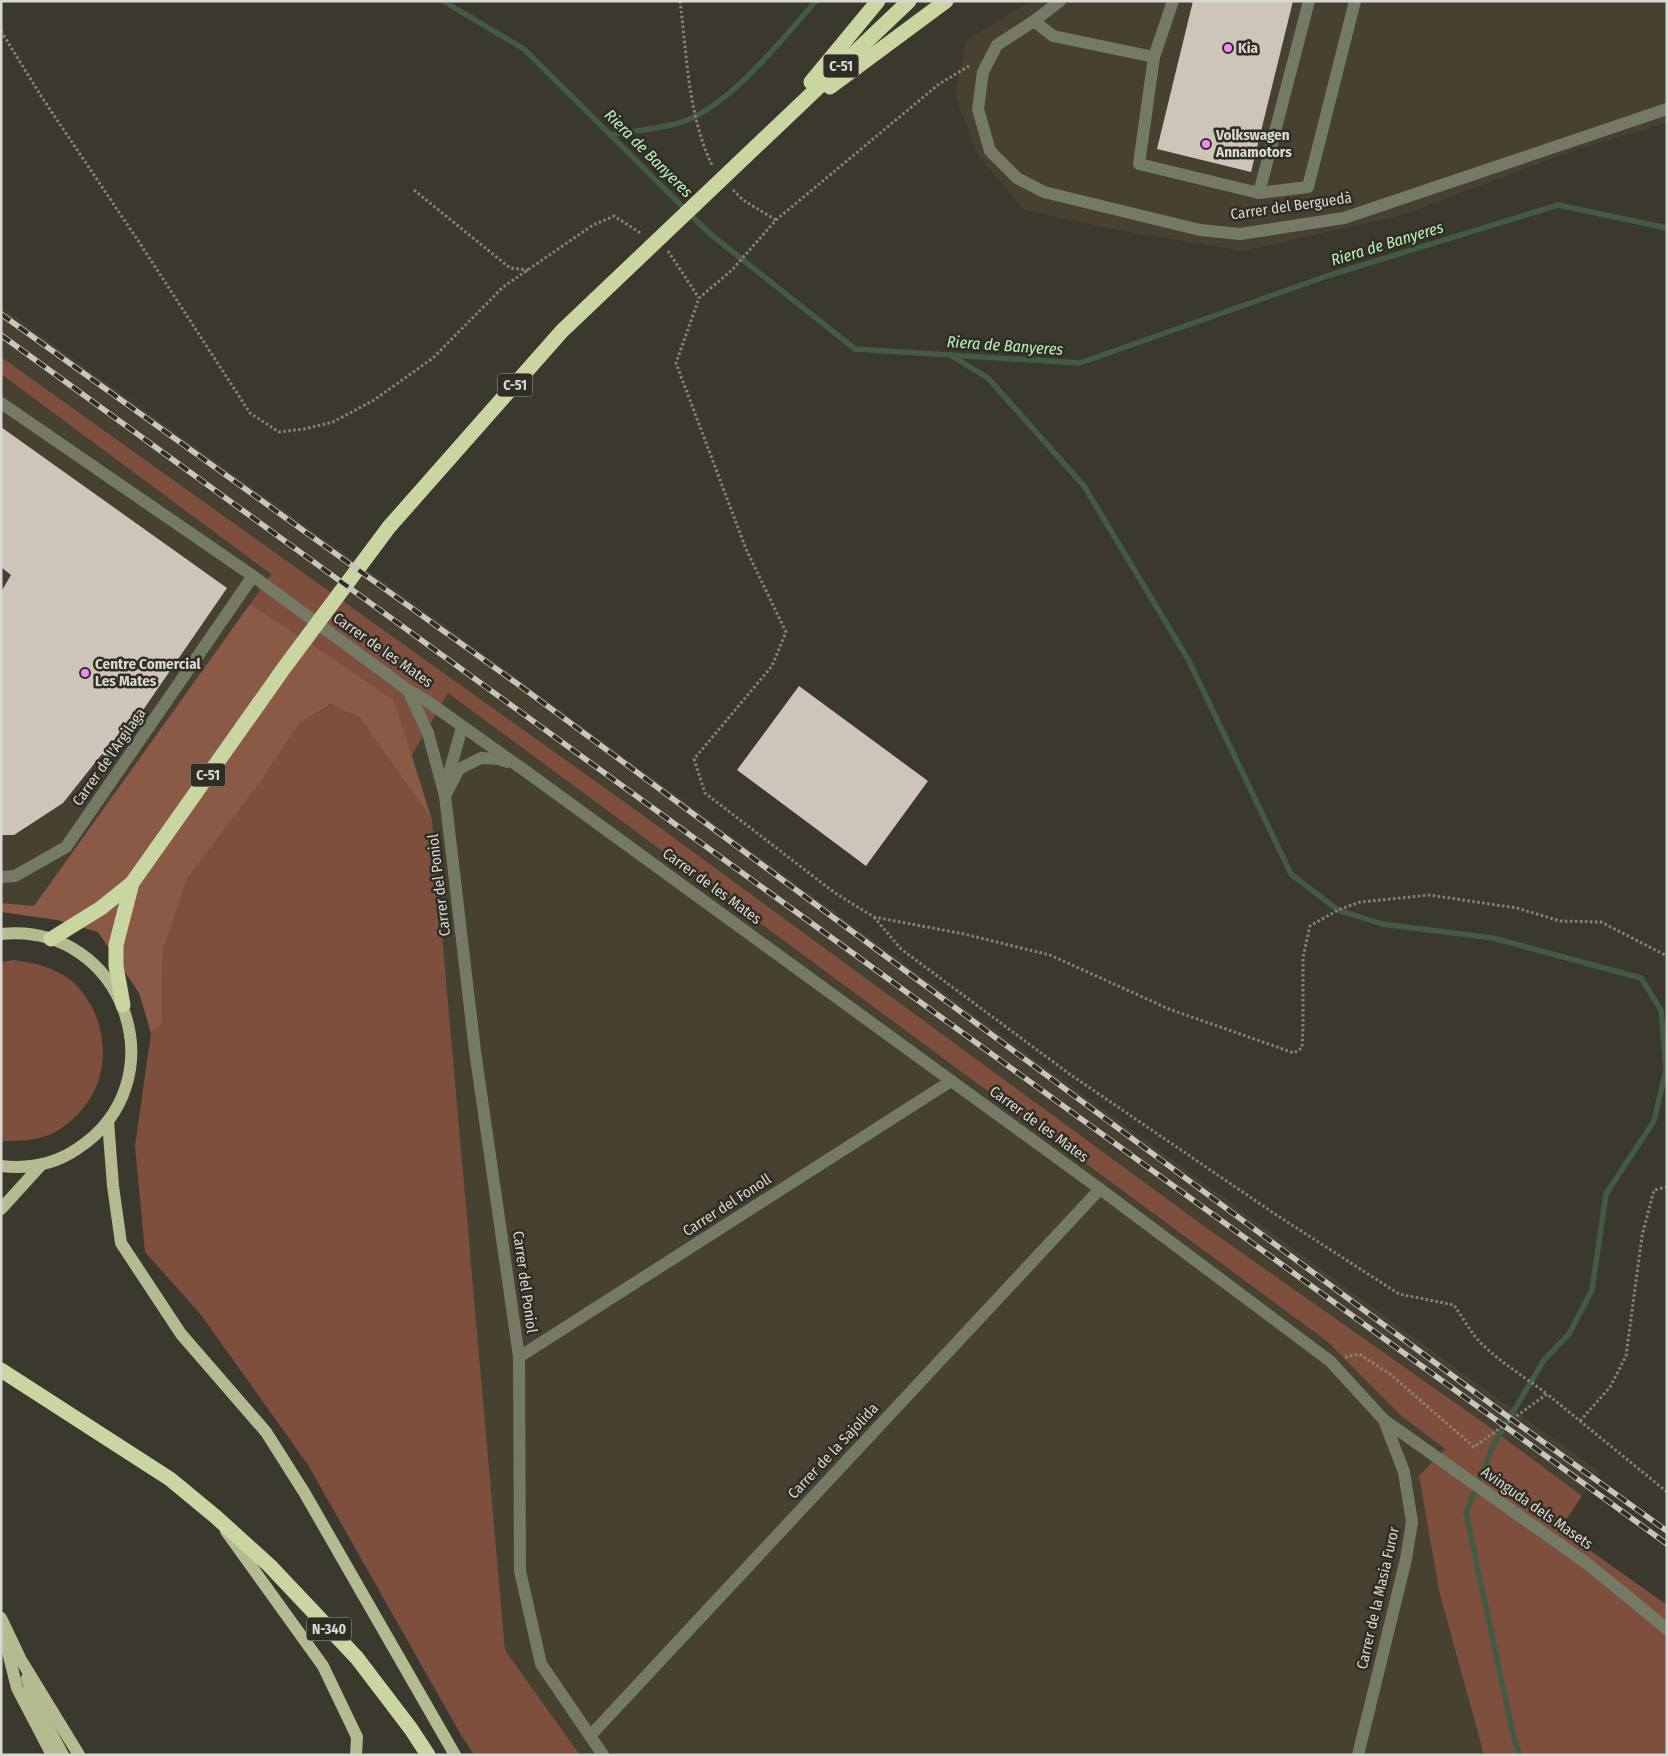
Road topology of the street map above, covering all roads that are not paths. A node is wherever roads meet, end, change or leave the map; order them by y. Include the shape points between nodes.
1 (878, 1) edge
2 (909, 1) edge
3 (946, 1) edge
4 (1060, 1) edge
5 (1173, 1) edge
6 (1309, 1) edge
7 (1355, 1) edge
8 (1034, 21) junction
9 (1154, 57) junction
10 (1667, 109) edge
11 (773, 130) junction
12 (1259, 193) junction
13 (1, 402) edge
14 (253, 576) junction
15 (408, 690) junction
16 (462, 727) junction
17 (524, 770) junction
18 (445, 796) junction
19 (1, 877) edge
20 (132, 883) junction
21 (1, 934) edge
22 (51, 939) junction
23 (123, 1005) junction
24 (952, 1080) junction
25 (108, 1121) junction
26 (42, 1164) junction
27 (1, 1166) edge
28 (1100, 1189) junction
29 (1, 1209) edge
30 (519, 1357) junction
31 (5, 1371) edge
32 (1384, 1420) junction
33 (216, 1516) junction
34 (1, 1618) edge
35 (1, 1623) edge
36 (1667, 1629) edge
37 (21, 1660) junction
38 (590, 1736) junction
39 (52, 1755) edge
40 (63, 1755) edge
41 (79, 1755) edge
42 (356, 1755) edge
43 (428, 1755) edge
44 (455, 1755) edge
45 (603, 1755) edge
46 (1358, 1755) edge

1 - 11 highway, C-51
2 - 11 highway, C-51
3 - 11 highway
4 - 8 street, Carrer del Berguedà
5 - 9 street
6 - 12 street
7 - 12 street via 1308,187
8 - 9 street via 1053,36
8 - 10 street, Carrer del Berguedà via 998,45 983,72 978,109 990,151 1017,178 1044,192 1200,230 1240,234 1344,218
9 - 12 street via 1139,164
11 - 20 highway, C-51 via 646,243 562,331 389,526
13 - 14 street, Carrer de les Mates
14 - 15 street, Carrer de les Mates
14 - 19 street, Carrer de l'Argilaga via 66,847 15,876
15 - 16 street, Carrer de les Mates
15 - 18 street, Carrer del Poniol via 428,733
16 - 17 street, Carrer de les Mates
16 - 18 street, Carrer del Poniol via 448,773
17 - 18 street via 499,759 481,758 459,769
17 - 24 street, Carrer de les Mates
18 - 30 street, Carrer del Poniol via 475,1051
20 - 22 highway, C-51 via 101,908
20 - 23 highway, C-51 via 116,945
21 - 22 main road via 24,933
22 - 23 main road via 94,964
23 - 25 main road via 132,1038 131,1065 125,1090
24 - 28 street, Carrer de les Mates
24 - 30 street, Carrer del Fonoll
25 - 26 main road via 86,1144
25 - 44 main road via 121,1243 181,1334 266,1432
26 - 27 main road
26 - 29 main road
28 - 32 street, Carrer de les Mates via 1330,1361
28 - 38 street, Carrer de la Sajolida
30 - 38 street, Carrer del Poniol via 520,1571 541,1664
31 - 33 highway, N-340 via 170,1479
32 - 36 street, Avinguda dels Masets via 1589,1565
32 - 46 street, Carrer de la Masia Furor via 1404,1472 1412,1522 1406,1559
33 - 42 main road via 323,1666 356,1738
33 - 43 highway, N-340 via 270,1566 357,1658
34 - 37 main road
35 - 39 main road via 17,1688
37 - 40 main road via 33,1698
37 - 41 main road
38 - 45 street, Carrer del Poniol

